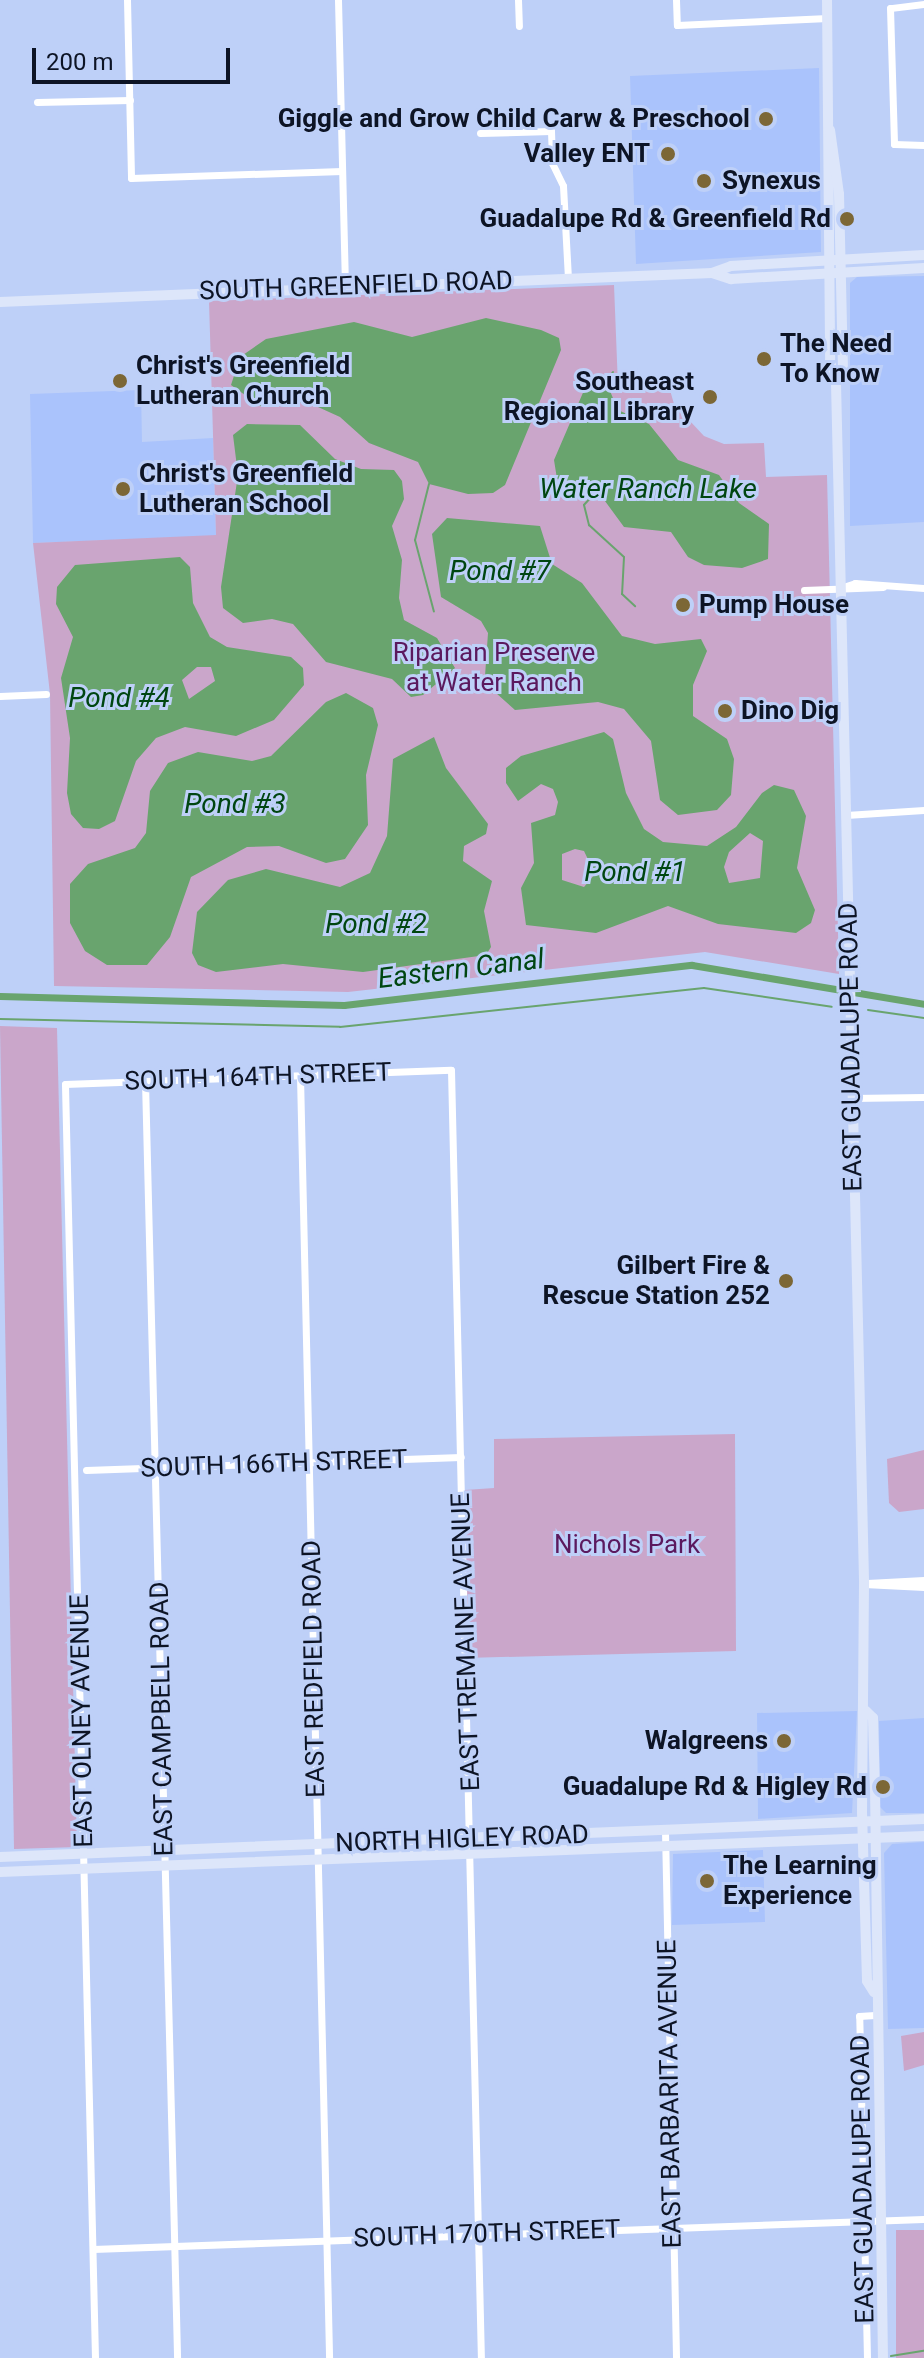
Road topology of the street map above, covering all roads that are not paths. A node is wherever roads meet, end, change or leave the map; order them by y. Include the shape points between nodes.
1 (127, 0) edge
2 (338, 0) edge
3 (518, 0) edge
4 (676, 0) edge
5 (827, 0) edge
6 (924, 4) edge
7 (828, 18) junction
8 (519, 26) dead end
9 (130, 100) junction
10 (37, 102) dead end
11 (480, 133) dead end
12 (924, 145) edge
13 (342, 171) junction
14 (924, 255) edge
15 (834, 262) junction
16 (924, 268) edge
17 (712, 273) junction
18 (834, 274) junction
19 (568, 278) junction
20 (345, 287) junction
21 (0, 302) edge
22 (840, 588) junction
23 (924, 588) edge
24 (804, 590) dead end
25 (46, 694) dead end
26 (0, 696) edge
27 (924, 810) edge
28 (846, 815) junction
29 (451, 1070) joint
30 (300, 1076) junction
31 (145, 1081) junction
32 (65, 1084) joint
33 (924, 1097) edge
34 (852, 1098) junction
35 (461, 1457) junction
36 (310, 1462) junction
37 (156, 1468) junction
38 (86, 1470) dead end
39 (924, 1580) edge
40 (864, 1584) junction
41 (924, 1587) edge
42 (866, 1711) junction
43 (924, 1819) edge
44 (863, 1821) junction
45 (876, 1821) junction
46 (665, 1831) junction
47 (924, 1836) edge
48 (876, 1838) junction
49 (471, 1839) junction
50 (863, 1839) junction
51 (318, 1844) junction
52 (665, 1846) junction
53 (165, 1851) junction
54 (85, 1853) junction
55 (472, 1854) junction
56 (0, 1857) edge
57 (319, 1859) junction
58 (165, 1866) junction
59 (86, 1869) junction
60 (0, 1872) edge
61 (874, 1992) junction
62 (875, 2015) junction
63 (924, 2219) edge
64 (880, 2221) junction
65 (864, 2222) junction
66 (673, 2226) junction
67 (477, 2237) junction
68 (326, 2239) junction
69 (174, 2247) junction
70 (93, 2249) junction
71 (95, 2358) edge
72 (177, 2358) edge
73 (329, 2358) edge
74 (481, 2358) edge
75 (676, 2358) edge
76 (867, 2358) edge
77 (883, 2358) edge

1 - 9 street
2 - 13 street
3 - 8 street
4 - 7 street via 677,25
5 - 7 main road, EAST GUADALUPE ROAD
6 - 12 street via 891,6 894,144
7 - 15 main road, EAST GUADALUPE ROAD via 830,130 825,138
9 - 10 street
9 - 13 street via 131,178
11 - 19 street via 551,131 552,163 563,186
13 - 20 street
14 - 15 main road
15 - 17 main road via 742,266
15 - 18 main road, EAST GUADALUPE ROAD
16 - 18 main road, SOUTH GREENFIELD ROAD
17 - 18 main road, SOUTH GREENFIELD ROAD via 731,279
17 - 19 main road, SOUTH GREENFIELD ROAD
18 - 22 main road, EAST GUADALUPE ROAD via 843,372 836,383
19 - 20 main road, SOUTH GREENFIELD ROAD
20 - 21 main road, SOUTH GREENFIELD ROAD
22 - 23 street
22 - 24 street
22 - 28 main road, EAST GUADALUPE ROAD
25 - 26 street
27 - 28 street
28 - 34 main road, EAST GUADALUPE ROAD
29 - 30 street, SOUTH 164TH STREET
29 - 35 street, EAST TREMAINE AVENUE
30 - 31 street, SOUTH 164TH STREET
30 - 36 street, EAST REDFIELD ROAD
31 - 32 street, SOUTH 164TH STREET
31 - 37 street, EAST CAMPBELL ROAD
32 - 54 street, EAST OLNEY AVENUE
33 - 34 street
34 - 40 main road, EAST GUADALUPE ROAD
35 - 36 street, SOUTH 166TH STREET
35 - 49 street, EAST TREMAINE AVENUE
36 - 37 street, SOUTH 166TH STREET
36 - 51 street, EAST REDFIELD ROAD
37 - 38 street, SOUTH 166TH STREET
37 - 53 street, EAST CAMPBELL ROAD
39 - 40 street
40 - 41 street
40 - 42 main road, EAST GUADALUPE ROAD
42 - 44 main road, EAST GUADALUPE ROAD via 861,1718
42 - 45 main road, EAST GUADALUPE ROAD via 873,1718
43 - 45 main road, NORTH HIGLEY ROAD
44 - 45 main road, NORTH HIGLEY ROAD
44 - 46 main road, NORTH HIGLEY ROAD
44 - 50 main road, EAST GUADALUPE ROAD
45 - 48 main road, EAST GUADALUPE ROAD
46 - 49 main road, NORTH HIGLEY ROAD
46 - 52 street, EAST BARBARITA AVENUE
47 - 48 main road, NORTH HIGLEY ROAD
48 - 50 main road, NORTH HIGLEY ROAD
48 - 61 main road, EAST GUADALUPE ROAD
49 - 51 main road, NORTH HIGLEY ROAD
49 - 55 street, EAST TREMAINE AVENUE
50 - 52 main road, NORTH HIGLEY ROAD
50 - 61 main road, EAST GUADALUPE ROAD via 867,1981
51 - 53 main road, NORTH HIGLEY ROAD
51 - 57 street, EAST REDFIELD ROAD
52 - 55 main road, NORTH HIGLEY ROAD
52 - 66 street, EAST BARBARITA AVENUE
53 - 54 main road, NORTH HIGLEY ROAD
53 - 58 street, EAST CAMPBELL ROAD
54 - 56 main road, NORTH HIGLEY ROAD
54 - 59 street, EAST OLNEY AVENUE
55 - 57 main road, NORTH HIGLEY ROAD
55 - 67 street, EAST TREMAINE AVENUE
57 - 58 main road, NORTH HIGLEY ROAD
57 - 68 street, EAST REDFIELD ROAD
58 - 59 main road, NORTH HIGLEY ROAD
58 - 69 street, EAST CAMPBELL ROAD
59 - 60 main road, NORTH HIGLEY ROAD
59 - 70 street, EAST OLNEY AVENUE
61 - 62 main road, EAST GUADALUPE ROAD
62 - 64 main road, EAST GUADALUPE ROAD
62 - 65 street, EAST GUADALUPE ROAD via 859,2016
63 - 64 street, SOUTH 170TH STREET
64 - 65 street, SOUTH 170TH STREET
64 - 77 main road, EAST GUADALUPE ROAD
65 - 66 street, SOUTH 170TH STREET
65 - 76 street, EAST GUADALUPE ROAD
66 - 67 street, SOUTH 170TH STREET
66 - 75 street, EAST BARBARITA AVENUE
67 - 68 street, SOUTH 170TH STREET
67 - 74 street, EAST TREMAINE AVENUE
68 - 69 street, SOUTH 170TH STREET
68 - 73 street, EAST REDFIELD ROAD
69 - 70 street, SOUTH 170TH STREET
69 - 72 street, EAST CAMPBELL ROAD
70 - 71 street, EAST OLNEY AVENUE

